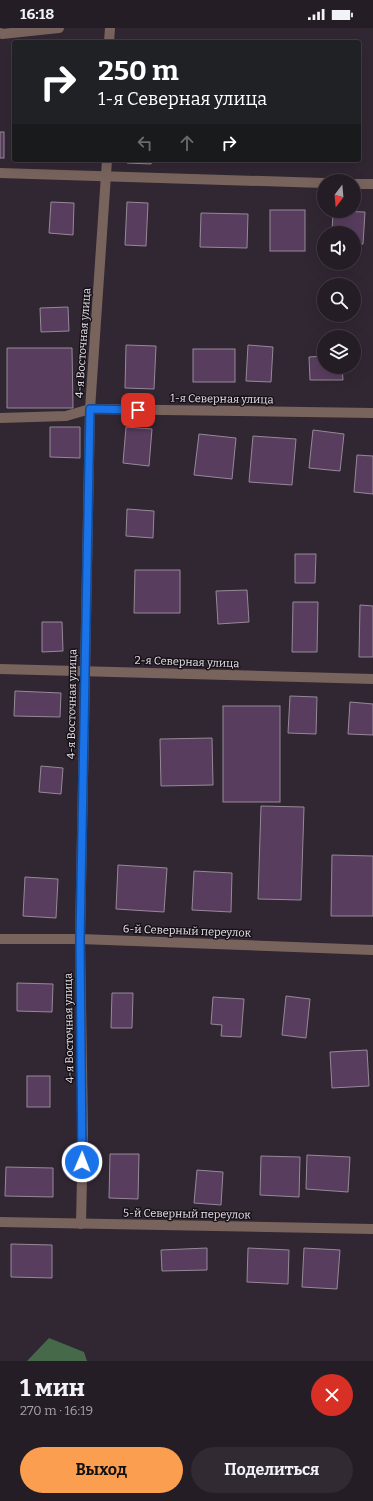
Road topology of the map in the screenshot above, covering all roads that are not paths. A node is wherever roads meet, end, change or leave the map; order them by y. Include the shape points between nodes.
1 (59, 28) edge
2 (110, 28) edge
3 (0, 34) edge
4 (109, 40) edge
5 (107, 162) edge
6 (0, 173) edge
7 (107, 176) junction
8 (317, 183) edge
9 (361, 184) edge
10 (373, 184) edge
11 (90, 409) junction
12 (373, 413) edge
13 (0, 418) edge
14 (0, 669) edge
15 (85, 671) junction
16 (373, 679) edge
17 (0, 939) edge
18 (80, 939) junction
19 (373, 950) edge
20 (0, 1222) edge
21 (81, 1224) junction
22 (373, 1229) edge

1 - 3 street
2 - 4 street
5 - 7 street, 4-я Восточная улица
6 - 7 street
7 - 8 street
7 - 11 street, 4-я Восточная улица
9 - 10 street
11 - 12 street, 1-я Северная улица
11 - 13 street, 1-я Северная улица via 66,416
11 - 15 street, 4-я Восточная улица
14 - 15 street, 2-я Северная улица
15 - 16 street, 2-я Северная улица
15 - 18 street, 4-я Восточная улица
17 - 18 street, 6-й Северный переулок
18 - 19 street, 6-й Северный переулок
18 - 21 street, 4-я Восточная улица via 83,1131
20 - 21 street, 5-й Северный переулок
21 - 22 street, 5-й Северный переулок

